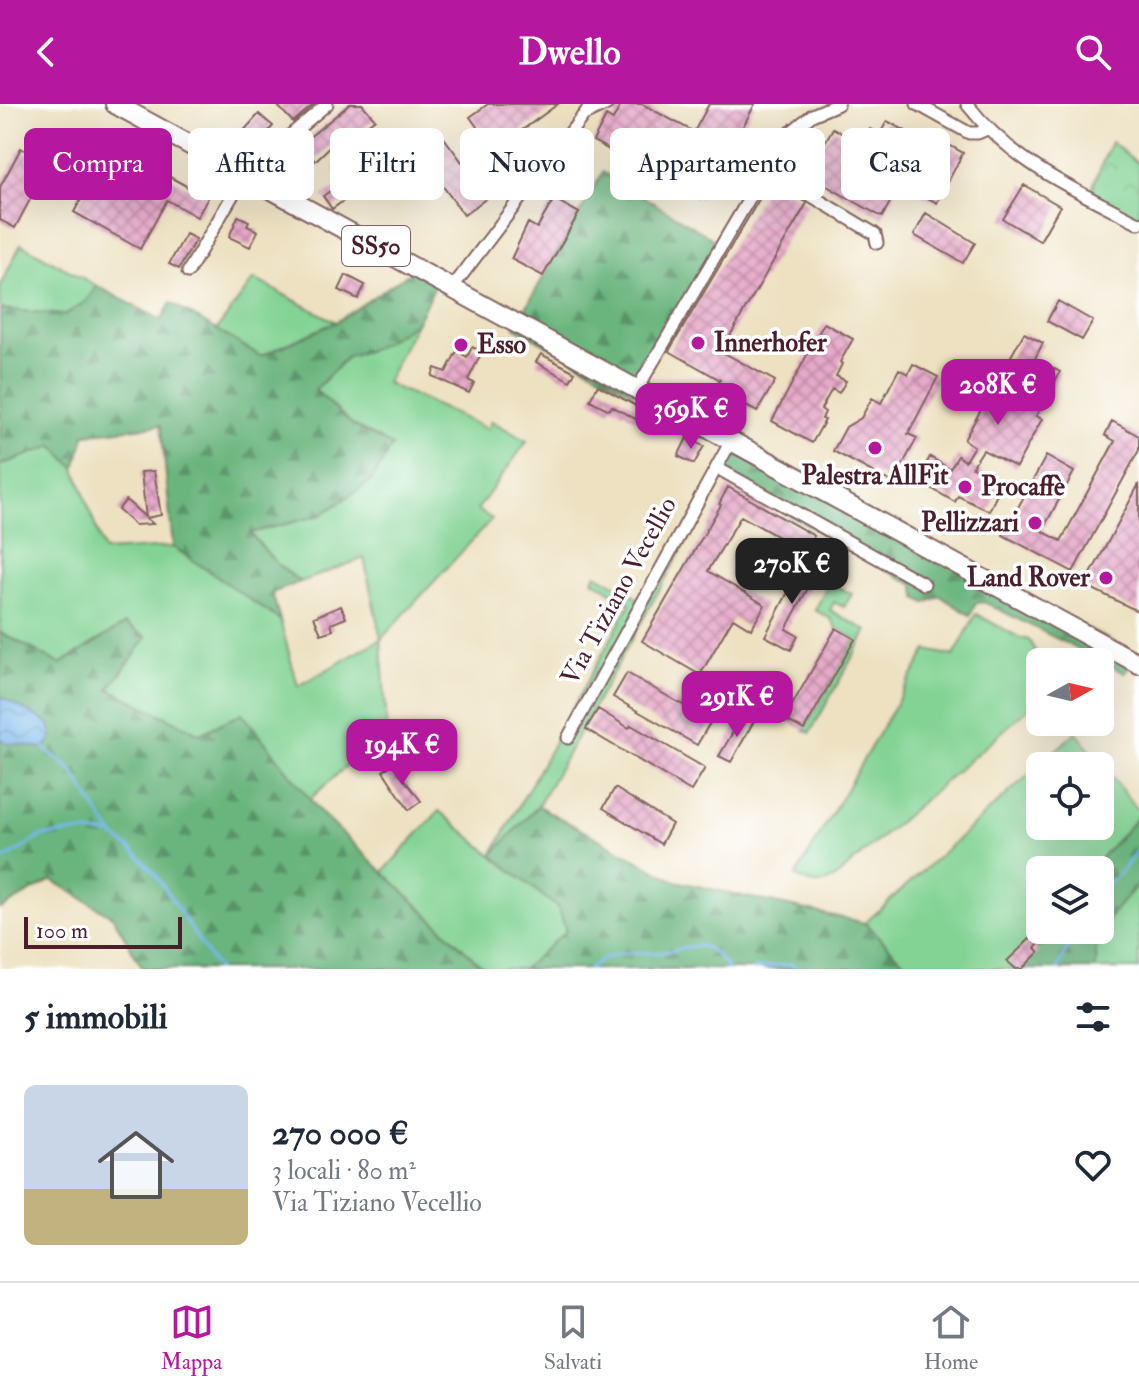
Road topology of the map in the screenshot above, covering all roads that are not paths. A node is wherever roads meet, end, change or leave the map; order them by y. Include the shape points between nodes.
1 (327, 104) edge
2 (607, 104) edge
3 (838, 104) edge
4 (917, 104) edge
5 (967, 104) edge
6 (120, 105) edge
7 (589, 109) edge
8 (299, 128) edge
9 (794, 128) edge
10 (987, 129) junction
11 (188, 143) edge
12 (230, 200) edge
13 (292, 200) edge
14 (746, 200) edge
15 (819, 200) edge
16 (826, 204) junction
17 (819, 218) dead end
18 (1139, 223) edge
19 (877, 243) dead end
20 (188, 272) dead end
21 (452, 288) junction
22 (637, 389) junction
23 (731, 441) junction
24 (717, 468) junction
25 (924, 584) dead end
26 (1139, 664) edge
27 (568, 738) dead end

1 - 8 street
2 - 7 street
3 - 9 street
4 - 10 street via 969,133
5 - 10 street
6 - 11 main road, SS50
7 - 21 street
10 - 18 street via 1045,174
12 - 20 street
13 - 21 main road, SS50
14 - 22 street
15 - 16 street
16 - 17 street
16 - 19 street via 875,234
21 - 22 main road, SS50
22 - 23 main road
23 - 24 street, Via Tiziano Vecellio
23 - 26 main road
24 - 25 street
24 - 27 street, Via Tiziano Vecellio

